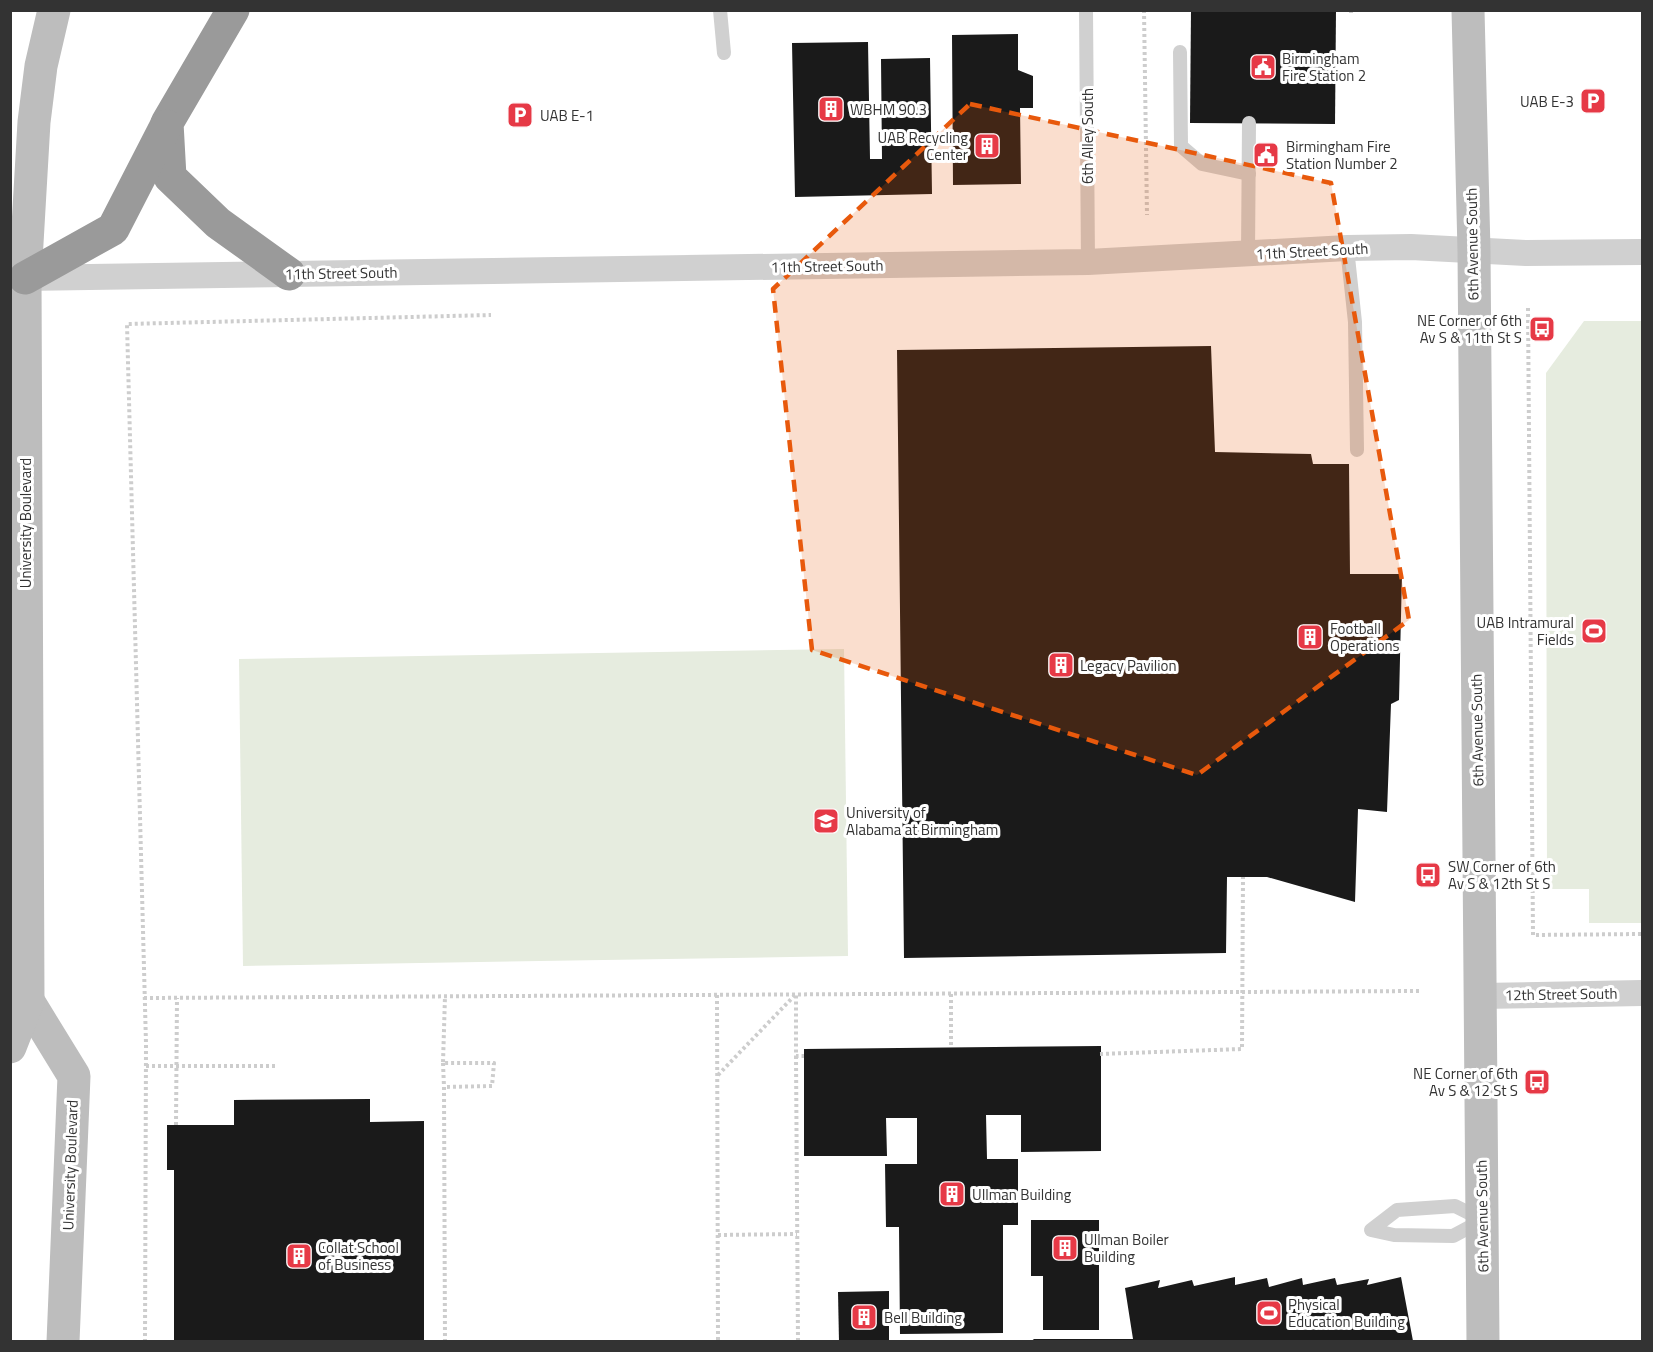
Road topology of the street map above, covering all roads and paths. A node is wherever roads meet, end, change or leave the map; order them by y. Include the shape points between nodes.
1 (54, 10) edge
2 (233, 10) edge
3 (720, 10) edge
4 (1086, 10) edge
5 (1144, 10) edge
6 (1468, 10) edge
7 (1180, 52) dead end
8 (724, 53) dead end
9 (167, 123) junction
10 (1249, 123) dead end
11 (1249, 174) junction
12 (1147, 215) dead end
13 (1347, 248) junction
14 (1474, 251) junction
15 (1642, 252) edge
16 (1248, 254) junction
17 (1088, 262) junction
18 (289, 274) junction
19 (18, 278) edge
20 (1528, 308) dead end
21 (491, 315) dead end
22 (1357, 450) dead end
23 (1244, 877) dead end
24 (1642, 934) edge
25 (1420, 991) dead end
26 (1242, 992) junction
27 (1642, 993) edge
28 (796, 994) junction
29 (951, 994) junction
30 (717, 995) junction
31 (445, 996) junction
32 (1479, 996) junction
33 (144, 998) junction
34 (177, 998) junction
35 (19, 1001) edge
36 (10, 1047) edge
37 (951, 1047) dead end
38 (1100, 1054) dead end
39 (796, 1056) junction
40 (804, 1056) dead end
41 (443, 1063) junction
42 (146, 1066) junction
43 (175, 1066) junction
44 (275, 1066) dead end
45 (717, 1075) junction
46 (444, 1087) junction
47 (176, 1125) dead end
48 (1483, 1220) junction
49 (797, 1234) junction
50 (718, 1235) junction
51 (63, 1341) edge
52 (145, 1341) edge
53 (445, 1341) edge
54 (718, 1341) edge
55 (798, 1341) edge
56 (1483, 1341) edge

1 - 19 main road, University Boulevard via 41,66
2 - 9 highway
3 - 8 lane
4 - 17 lane, 6th Alley South
5 - 12 path
6 - 14 main road, 6th Avenue South
7 - 11 lane via 1181,146 1202,164
9 - 18 highway via 170,177 218,223
9 - 19 highway via 113,229
10 - 11 lane
11 - 16 lane
13 - 14 street, 11th Street South
13 - 16 street, 11th Street South
13 - 22 lane via 1354,322
14 - 15 street, 11th Street South
14 - 32 main road, 6th Avenue South
16 - 17 street, 11th Street South
17 - 18 street, 11th Street South
18 - 19 street, 11th Street South
19 - 35 main road, University Boulevard
20 - 24 path via 1533,935
21 - 33 path via 127,324
23 - 26 path
25 - 26 path
26 - 29 path
26 - 38 path via 1242,1050
27 - 32 street, 12th Street South
28 - 29 path
28 - 30 path
28 - 39 path
28 - 45 path
29 - 37 path
30 - 31 path
30 - 45 path
31 - 34 path
31 - 41 path
32 - 48 main road, 6th Avenue South
33 - 34 path
33 - 42 path
34 - 43 path
35 - 36 main road, University Boulevard
35 - 51 main road, University Boulevard via 74,1076
39 - 40 path
39 - 49 path
41 - 46 path
41 - 46 path via 494,1063 492,1086
42 - 43 path
42 - 52 path
43 - 44 path
43 - 47 path
45 - 50 path
46 - 53 path
48 - 48 lane via 1455,1206 1397,1210 1371,1230 1394,1235 1454,1236
48 - 56 main road, 6th Avenue South
49 - 50 path
49 - 55 path
50 - 54 path

